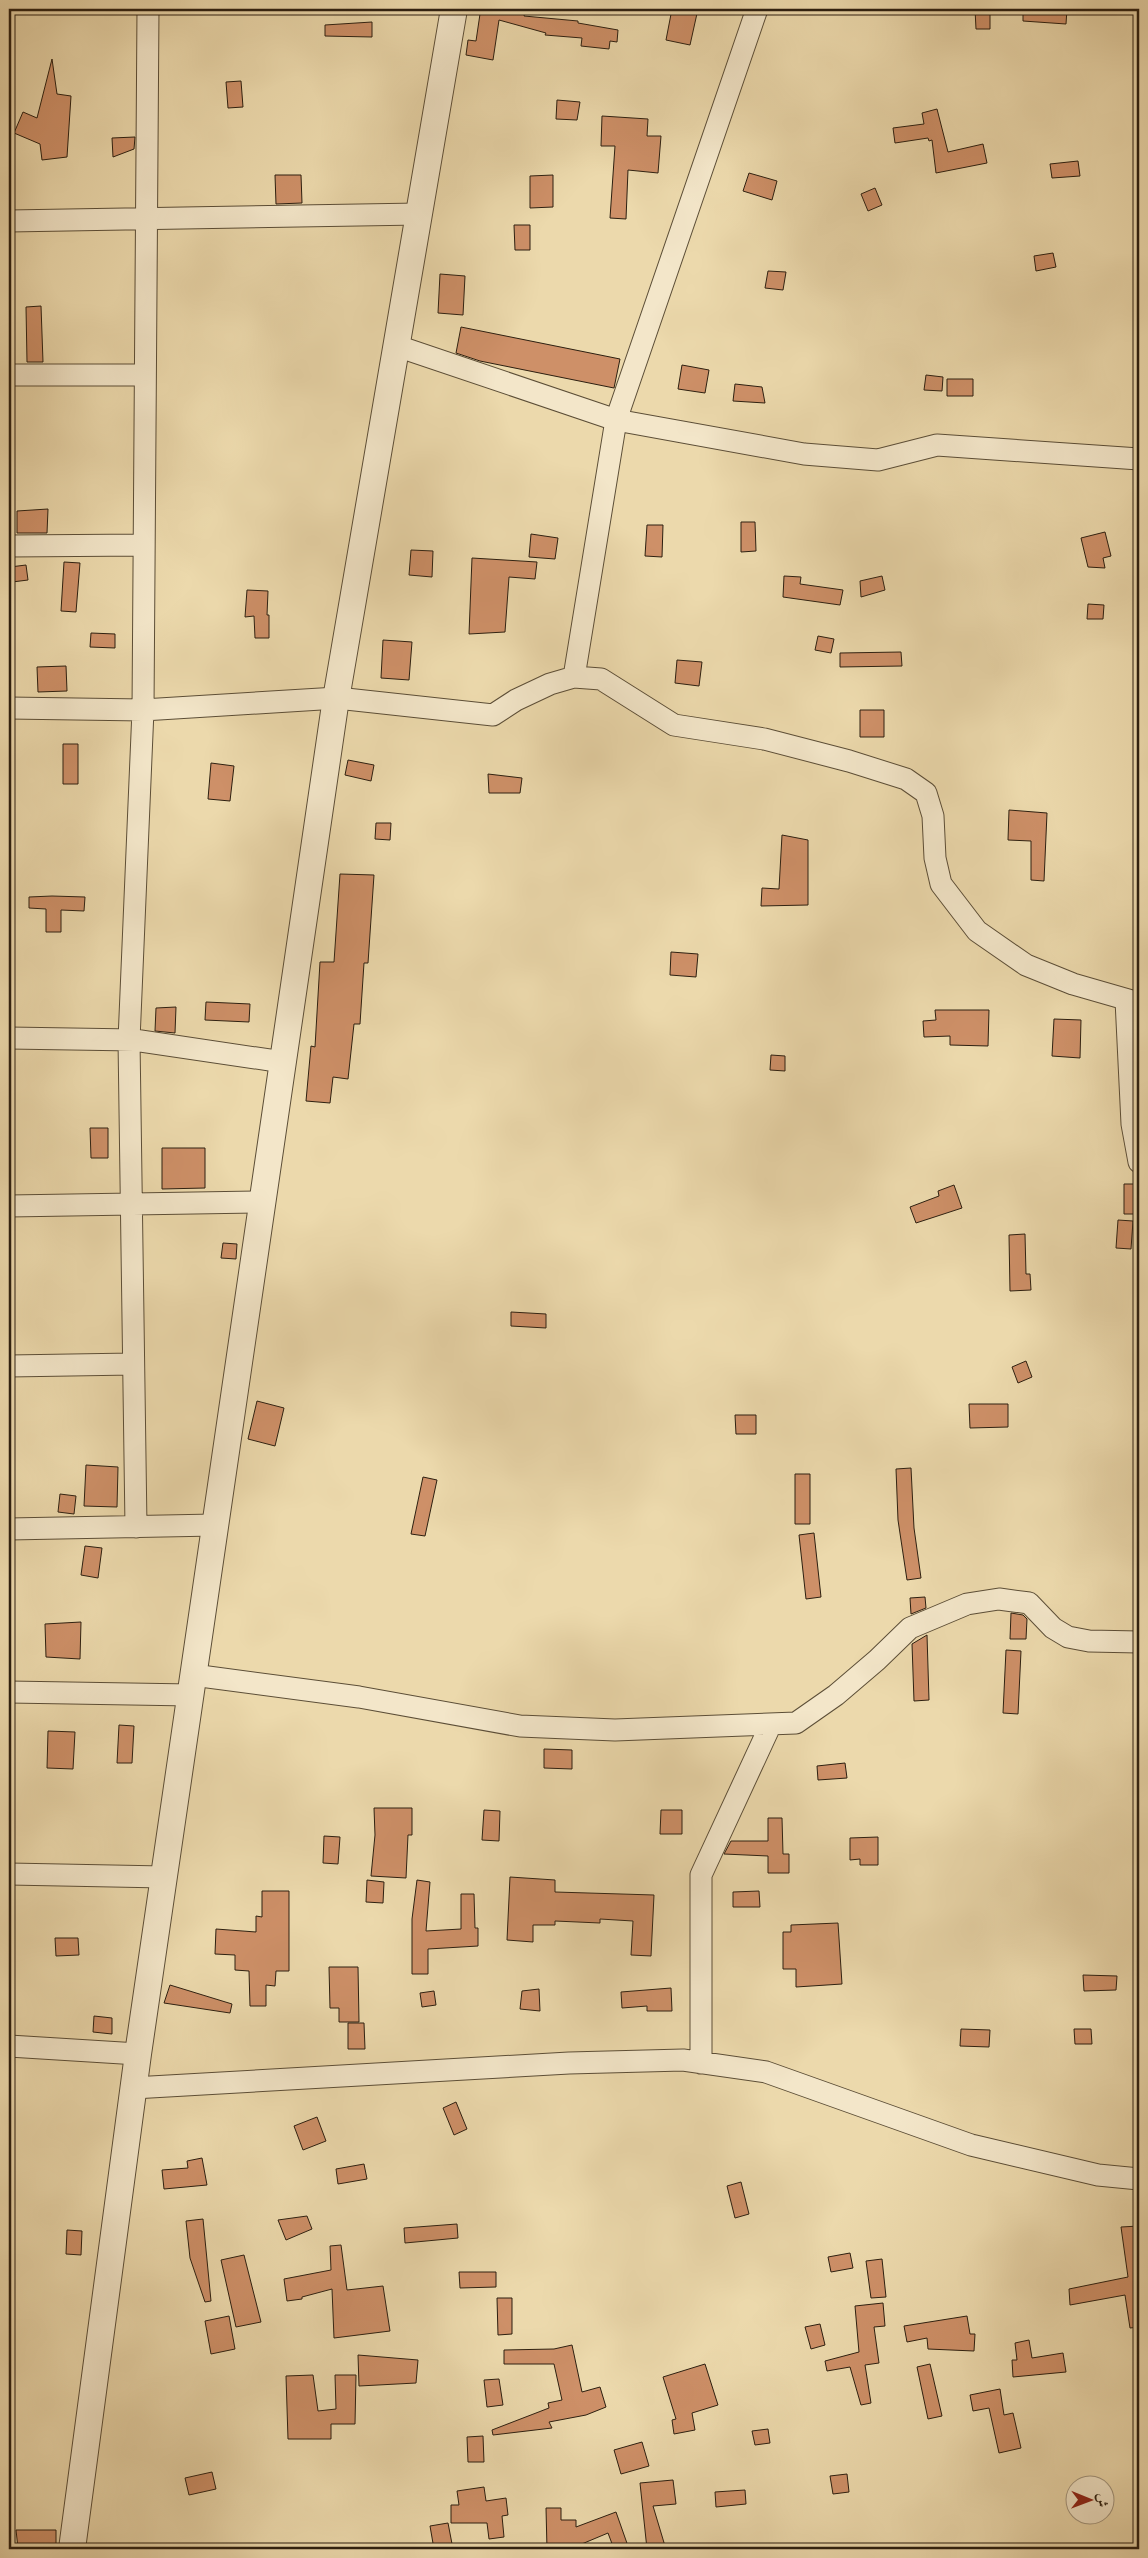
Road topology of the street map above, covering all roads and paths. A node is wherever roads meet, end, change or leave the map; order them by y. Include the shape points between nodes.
1 (148, 9) edge
2 (454, 9) edge
3 (757, 9) edge
4 (419, 214) junction
5 (146, 218) junction
6 (9, 221) edge
7 (397, 346) junction
8 (9, 375) edge
9 (145, 375) junction
10 (616, 420) junction
11 (1139, 459) edge
12 (9, 546) edge
13 (144, 546) junction
14 (574, 677) junction
15 (336, 698) junction
16 (9, 708) edge
17 (143, 710) junction
18 (1133, 1001) edge
19 (9, 1038) edge
20 (129, 1040) junction
21 (283, 1062) junction
22 (1139, 1162) edge
23 (262, 1202) junction
24 (131, 1204) junction
25 (9, 1206) edge
26 (133, 1364) junction
27 (9, 1366) edge
28 (215, 1525) junction
29 (136, 1527) junction
30 (9, 1529) edge
31 (1139, 1642) edge
32 (192, 1685) junction
33 (9, 1692) edge
34 (771, 1724) junction
35 (9, 1874) edge
36 (164, 1877) junction
37 (9, 2046) edge
38 (138, 2054) junction
39 (701, 2063) junction
40 (133, 2088) junction
41 (1139, 2179) edge
42 (72, 2549) edge

1 - 5 street
2 - 4 street
3 - 10 street
4 - 5 street
4 - 7 street
5 - 6 street
5 - 9 street
7 - 10 street
7 - 15 street
8 - 9 street
9 - 13 street
10 - 11 street via 804,454 878,460 937,445
10 - 14 street
12 - 13 street
13 - 17 street
14 - 15 street via 550,684 493,715
14 - 18 street via 601,679 674,725 764,739 849,760 906,779 926,793 931,808 934,858 941,884 977,931 1026,965 1073,984
15 - 17 street
15 - 21 street
16 - 17 street
17 - 20 street
18 - 22 street via 1132,1124
19 - 20 street
20 - 21 street
20 - 24 street
21 - 23 street
23 - 24 street
23 - 28 street
24 - 25 street
24 - 26 street
26 - 27 street
26 - 29 street
28 - 29 street
28 - 32 street
29 - 30 street
31 - 34 street via 1068,1637 1053,1628 1029,1603 1000,1599 967,1604 910,1628 836,1695 796,1723
32 - 33 street
32 - 34 street via 359,1697 520,1726 615,1730
32 - 36 street
34 - 39 street via 701,1875
35 - 36 street
36 - 38 street
37 - 38 street
38 - 40 street
39 - 40 street via 683,2060 569,2064
39 - 41 street via 766,2072 971,2146 1098,2175
40 - 42 street

